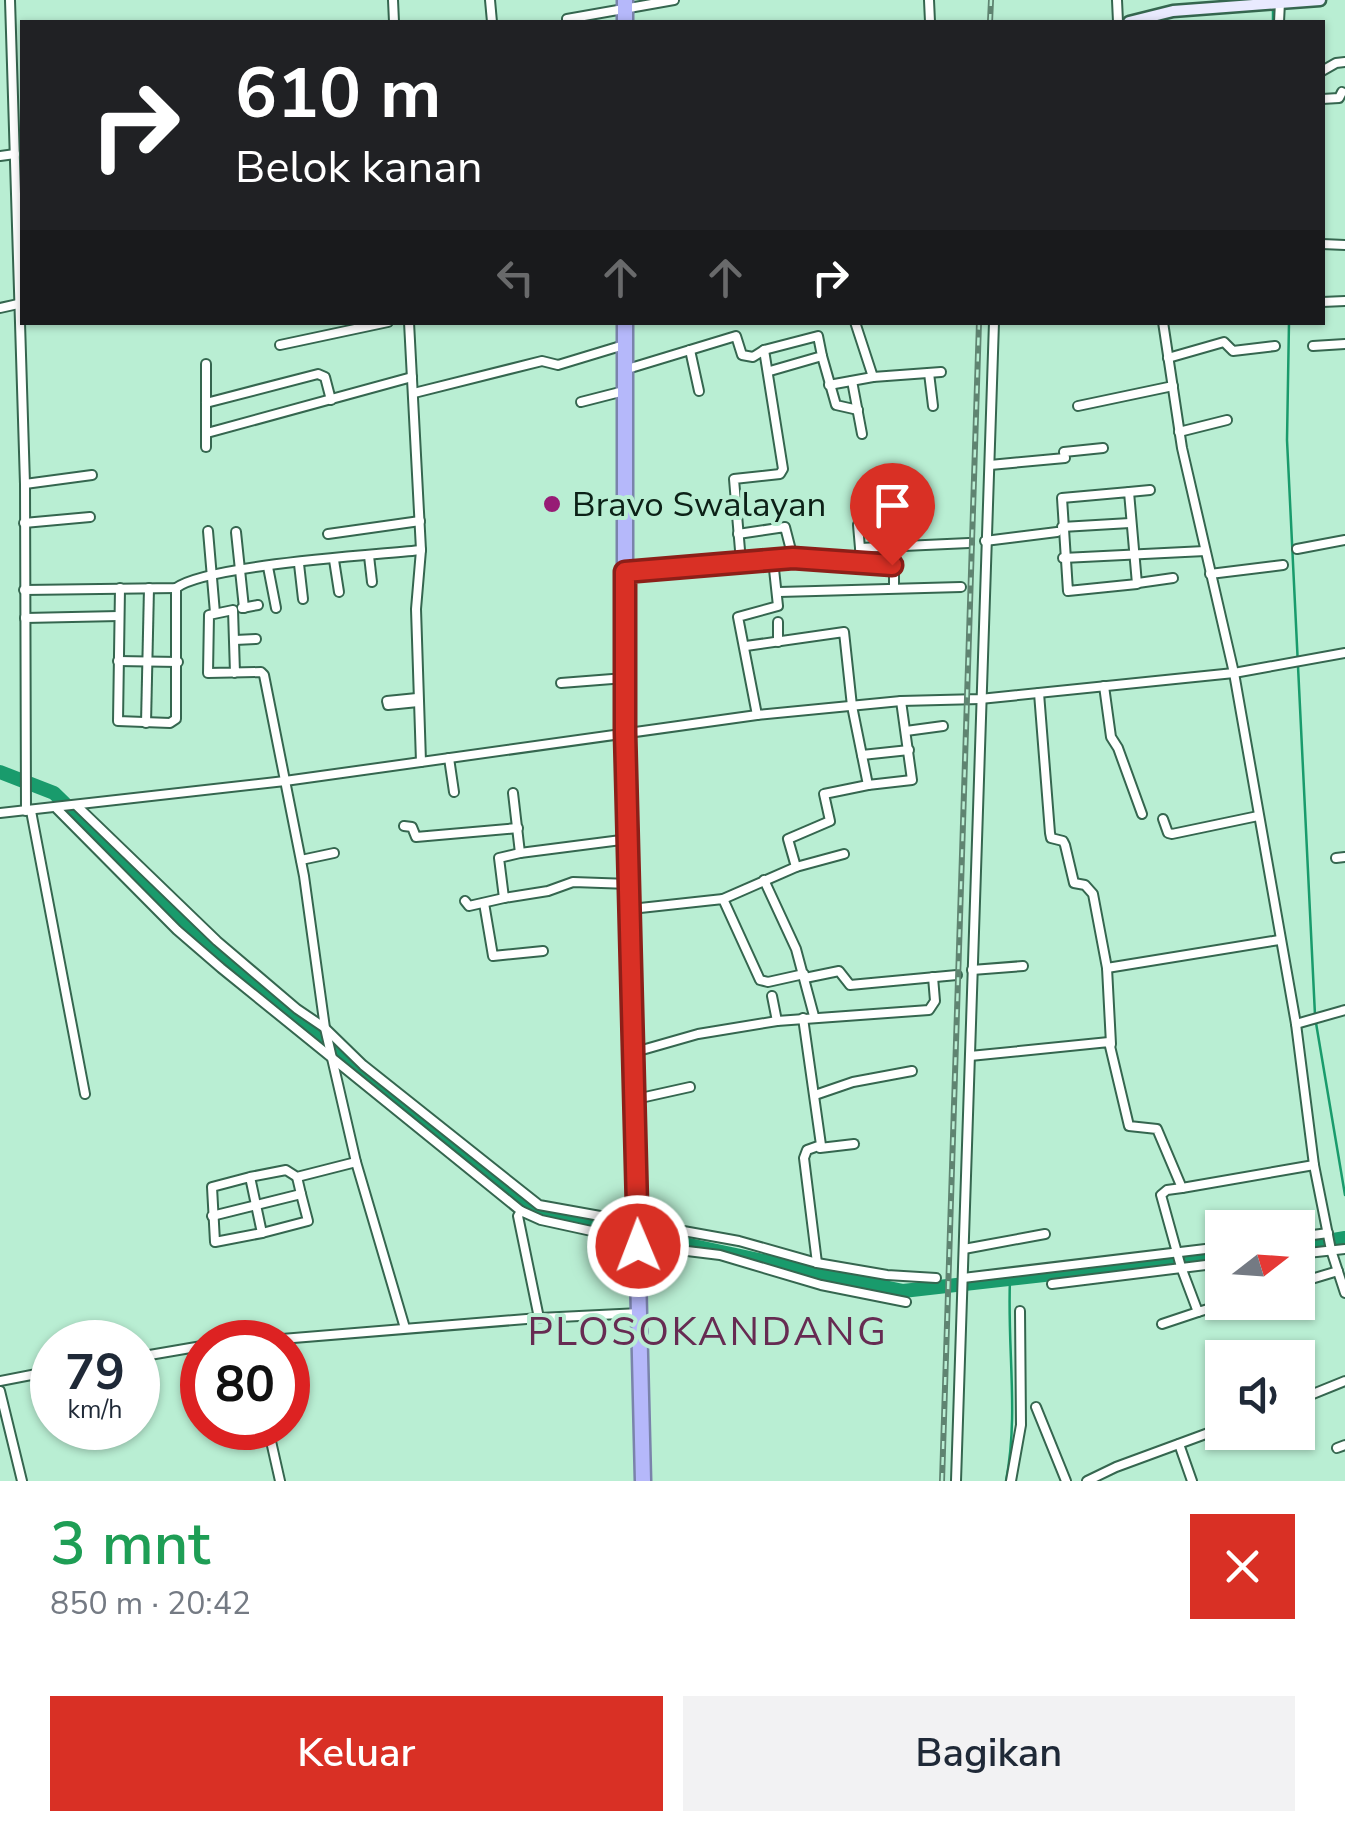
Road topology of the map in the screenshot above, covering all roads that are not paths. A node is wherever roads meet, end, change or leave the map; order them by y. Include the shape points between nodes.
1 (10, 0) edge
2 (674, 0) edge
3 (1320, 0) edge
4 (1276, 2) edge
5 (625, 10) edge
6 (567, 19) dead end
7 (1137, 20) edge
8 (20, 47) edge
9 (12, 48) junction
10 (1342, 92) dead end
11 (1325, 99) edge
12 (19, 138) edge
13 (15, 154) junction
14 (0, 156) edge
15 (20, 255) edge
16 (20, 303) edge
17 (0, 308) edge
18 (21, 325) edge
19 (316, 325) edge
20 (373, 325) edge
21 (409, 325) edge
22 (625, 325) edge
23 (735, 325) edge
24 (855, 325) edge
25 (994, 325) edge
26 (1163, 325) edge
27 (318, 336) junction
28 (736, 336) junction
29 (280, 344) dead end
30 (1345, 344) edge
31 (624, 345) junction
32 (1275, 346) dead end
33 (1313, 346) dead end
34 (690, 350) junction
35 (764, 350) junction
36 (822, 356) junction
37 (1168, 358) junction
38 (206, 364) dead end
39 (624, 370) junction
40 (770, 371) junction
41 (941, 372) dead end
42 (929, 373) junction
43 (873, 376) junction
44 (412, 377) junction
45 (852, 380) junction
46 (830, 385) junction
47 (1173, 386) junction
48 (624, 391) junction
49 (699, 391) dead end
50 (414, 393) junction
51 (332, 400) junction
52 (581, 402) dead end
53 (206, 403) junction
54 (934, 406) dead end
55 (1078, 406) dead end
56 (858, 410) junction
57 (1228, 420) dead end
58 (1180, 432) junction
59 (206, 433) junction
60 (862, 434) dead end
61 (206, 447) dead end
62 (1103, 448) dead end
63 (990, 466) junction
64 (92, 475) dead end
65 (25, 484) junction
66 (1150, 490) dead end
67 (1129, 492) junction
68 (90, 517) dead end
69 (873, 520) dead end
70 (420, 521) junction
71 (1130, 522) junction
72 (24, 523) junction
73 (1060, 530) junction
74 (208, 531) dead end
75 (236, 532) dead end
76 (328, 534) dead end
77 (738, 534) junction
78 (1345, 540) edge
79 (986, 541) junction
80 (969, 543) dead end
81 (860, 548) junction
82 (1297, 549) dead end
83 (422, 550) junction
84 (1204, 552) junction
85 (369, 556) junction
86 (1135, 556) junction
87 (793, 558) junction
88 (1063, 558) junction
89 (334, 560) junction
90 (773, 560) junction
91 (741, 562) junction
92 (862, 563) junction
93 (299, 564) junction
94 (1283, 565) dead end
95 (268, 567) junction
96 (240, 570) junction
97 (625, 572) junction
98 (1210, 574) junction
99 (212, 576) junction
100 (1173, 578) dead end
101 (372, 582) dead end
102 (1138, 583) junction
103 (961, 586) dead end
104 (120, 588) junction
105 (149, 588) junction
106 (176, 588) junction
107 (894, 588) junction
108 (24, 590) junction
109 (339, 592) dead end
110 (779, 592) junction
111 (304, 600) dead end
112 (258, 605) dead end
113 (244, 608) junction
114 (276, 608) dead end
115 (233, 610) junction
116 (214, 613) junction
117 (119, 616) junction
118 (24, 618) junction
119 (778, 622) dead end
120 (235, 640) junction
121 (256, 640) dead end
122 (778, 642) junction
123 (746, 646) junction
124 (1345, 653) edge
125 (118, 661) junction
126 (147, 662) junction
127 (178, 662) junction
128 (235, 673) junction
129 (1234, 673) junction
130 (625, 678) junction
131 (561, 683) dead end
132 (1104, 686) junction
133 (1039, 693) junction
134 (980, 699) junction
135 (901, 701) junction
136 (852, 706) junction
137 (758, 715) junction
138 (146, 722) junction
139 (943, 726) dead end
140 (906, 731) junction
141 (625, 732) junction
142 (908, 750) junction
143 (862, 755) junction
144 (449, 758) junction
145 (422, 762) junction
146 (926, 778) dead end
147 (912, 780) junction
148 (286, 781) junction
149 (868, 786) junction
150 (454, 792) dead end
151 (513, 792) dead end
152 (76, 806) junction
153 (59, 809) junction
154 (29, 811) junction
155 (0, 813) edge
156 (1142, 814) dead end
157 (1258, 816) junction
158 (1163, 819) dead end
159 (404, 826) dead end
160 (518, 828) junction
161 (629, 839) junction
162 (334, 853) dead end
163 (520, 853) junction
164 (844, 854) dead end
165 (300, 860) junction
166 (796, 867) junction
167 (764, 880) junction
168 (631, 884) junction
169 (504, 898) junction
170 (724, 900) junction
171 (464, 901) dead end
172 (484, 902) junction
173 (632, 909) junction
174 (1279, 940) junction
175 (543, 952) dead end
176 (1023, 966) dead end
177 (1107, 968) junction
178 (972, 970) junction
179 (957, 974) dead end
180 (804, 976) junction
181 (934, 977) junction
182 (772, 996) dead end
183 (1345, 1010) edge
184 (814, 1016) junction
185 (803, 1018) junction
186 (777, 1021) junction
187 (1296, 1024) junction
188 (326, 1030) junction
189 (1110, 1044) junction
190 (635, 1052) junction
191 (332, 1056) junction
192 (970, 1056) junction
193 (912, 1072) dead end
194 (690, 1088) dead end
195 (84, 1094) dead end
196 (815, 1095) junction
197 (636, 1099) junction
198 (854, 1144) dead end
199 (820, 1148) junction
200 (356, 1162) junction
201 (1314, 1165) junction
202 (297, 1177) junction
203 (250, 1178) junction
204 (1182, 1188) junction
205 (301, 1194) junction
206 (256, 1205) junction
207 (521, 1211) junction
208 (212, 1216) junction
209 (637, 1224) junction
210 (262, 1233) junction
211 (1045, 1234) dead end
212 (1315, 1240) edge
213 (1330, 1242) junction
214 (638, 1244) junction
215 (1315, 1248) edge
216 (964, 1249) junction
217 (1205, 1249) edge
218 (1345, 1249) edge
219 (1177, 1254) junction
220 (817, 1264) junction
221 (1205, 1266) edge
222 (1181, 1268) junction
223 (1338, 1271) junction
224 (936, 1278) dead end
225 (1315, 1278) edge
226 (962, 1279) junction
227 (1052, 1284) dead end
228 (1345, 1293) edge
229 (906, 1302) dead end
230 (1205, 1310) edge
231 (1020, 1311) dead end
232 (1198, 1312) junction
233 (640, 1313) junction
234 (538, 1318) junction
235 (1162, 1324) dead end
236 (405, 1328) junction
237 (310, 1336) edge
238 (30, 1375) edge
239 (0, 1381) edge
240 (1345, 1382) edge
241 (0, 1390) edge
242 (1315, 1393) edge
243 (1036, 1407) dead end
244 (1041, 1420) junction
245 (1021, 1425) junction
246 (1205, 1434) edge
247 (1180, 1444) junction
248 (273, 1450) edge
249 (22, 1481) edge
250 (280, 1481) edge
251 (644, 1481) edge
252 (956, 1481) edge
253 (1012, 1481) edge
254 (1066, 1481) edge
255 (1088, 1481) edge
256 (1192, 1481) edge

1 - 9 street
2 - 5 street
3 - 4 main road
4 - 7 main road
5 - 6 street
8 - 9 street
9 - 12 street
10 - 11 street
12 - 13 street
13 - 14 street
13 - 15 street
15 - 16 street
16 - 17 street
18 - 65 street
19 - 27 street
20 - 27 street
21 - 44 street
22 - 31 highway
23 - 28 street
24 - 43 street
25 - 63 street
26 - 37 street
27 - 29 street
28 - 34 street
28 - 35 street via 742,355
30 - 33 street
31 - 39 highway
31 - 50 street
32 - 37 street via 1232,351 1224,342
34 - 39 street
34 - 49 street
35 - 36 street via 814,335
35 - 40 street
36 - 40 street
36 - 46 street
37 - 47 street
38 - 53 street
39 - 48 highway
40 - 77 street via 783,469 734,479
41 - 42 street
42 - 43 street
42 - 54 street
43 - 45 street
44 - 50 street
44 - 51 street
45 - 46 street
45 - 56 street
46 - 56 street via 836,405
47 - 55 street
47 - 58 street
48 - 52 street
48 - 97 highway
50 - 70 street
51 - 53 street via 318,374
51 - 59 street
53 - 59 street
56 - 60 street
57 - 58 street
58 - 84 street
59 - 61 street
62 - 63 street via 1064,452 1065,462
63 - 79 street
64 - 65 street
65 - 72 street
66 - 67 street
67 - 71 street
67 - 73 street via 1064,497
68 - 72 street
69 - 81 street via 858,526
70 - 76 street
70 - 83 street
71 - 73 street
71 - 86 street
72 - 108 street
73 - 79 street
73 - 88 street
74 - 99 street
75 - 96 street
77 - 87 street via 785,527
77 - 91 street
78 - 82 street
79 - 134 street
80 - 81 street
81 - 92 street
83 - 85 street
83 - 145 street via 416,609
84 - 86 street
84 - 98 street
85 - 89 street
85 - 101 street
86 - 88 street
86 - 102 street
87 - 90 street
87 - 92 street
88 - 102 street via 1068,590
89 - 93 street
89 - 109 street
90 - 91 street
90 - 110 street
91 - 97 street
92 - 107 street via 892,565
93 - 95 street
93 - 111 street
94 - 98 street
95 - 96 street
95 - 114 street
96 - 99 street
96 - 113 street
97 - 130 highway
98 - 129 street
99 - 106 street
99 - 116 street
100 - 102 street
103 - 107 street
104 - 105 street
104 - 108 street
104 - 117 street
105 - 106 street
105 - 126 street
106 - 127 street
107 - 110 street
108 - 118 street
110 - 123 street via 776,608 738,617
112 - 113 street
113 - 115 street
115 - 116 street
115 - 120 street
116 - 128 street via 207,616 207,672
117 - 118 street
117 - 125 street
118 - 154 street
119 - 122 street
120 - 121 street
120 - 128 street
122 - 123 street
122 - 136 street via 844,632
123 - 137 street
124 - 129 street
125 - 126 street
125 - 138 street via 118,722
126 - 127 street
126 - 138 street
127 - 138 street via 176,719
128 - 148 street via 264,675
129 - 132 street
129 - 157 street
130 - 131 street
130 - 141 highway
132 - 133 street
132 - 156 street via 1110,737
133 - 134 street
133 - 177 street via 1051,838 1063,840 1074,883 1093,894
134 - 135 street
134 - 178 street
135 - 136 street
135 - 140 street
136 - 137 street
136 - 143 street
137 - 141 street
139 - 140 street
140 - 142 street
141 - 144 street
141 - 161 highway
142 - 143 street
142 - 147 street
143 - 149 street
144 - 145 street
144 - 150 street
145 - 148 street
146 - 147 street
147 - 149 street
148 - 152 street
148 - 165 street
149 - 166 street via 824,794 830,821 788,840
151 - 160 street
152 - 153 street
152 - 188 street via 217,941
153 - 154 street
153 - 191 street via 177,930
154 - 155 street
154 - 195 street
157 - 158 street via 1172,834
157 - 174 street
159 - 160 street via 416,836
160 - 163 street
161 - 163 street
161 - 168 highway
162 - 165 street
163 - 169 street via 499,858
164 - 166 street
165 - 188 street
166 - 167 street
167 - 170 street
167 - 180 street
168 - 169 street via 573,882
168 - 173 highway
169 - 172 street
170 - 173 street
170 - 180 street via 760,980
171 - 172 street
172 - 175 street via 493,956
173 - 190 highway
174 - 177 street
174 - 187 street
176 - 178 street
177 - 189 street
178 - 192 street
179 - 181 street
180 - 181 street via 839,971 850,986
180 - 184 street
181 - 184 street via 929,1010
182 - 186 street
183 - 187 street
184 - 185 street
185 - 186 street
185 - 196 street
186 - 190 street
187 - 201 street
188 - 191 street
188 - 209 street via 538,1205
189 - 192 street
189 - 204 street via 1129,1126 1156,1128
190 - 197 highway
191 - 200 street
191 - 207 street
192 - 216 street
193 - 196 street
194 - 197 street
196 - 199 street
197 - 209 highway
198 - 199 street
199 - 220 street via 804,1158
200 - 202 street
200 - 236 street
201 - 204 street
201 - 213 street
202 - 203 street via 286,1170
202 - 205 street
203 - 206 street
203 - 208 street via 212,1187
204 - 219 street via 1161,1195
205 - 206 street
205 - 210 street via 308,1221
206 - 208 street
206 - 210 street
207 - 214 street
207 - 234 street
208 - 210 street via 216,1243
209 - 214 highway
209 - 220 street via 739,1241
211 - 216 street
212 - 213 street
213 - 215 street
213 - 218 street
213 - 223 street
214 - 229 street via 720,1255
214 - 233 highway
216 - 226 street
217 - 219 street
219 - 222 street
219 - 226 street
220 - 224 street
221 - 222 street
222 - 227 street
222 - 232 street
223 - 225 street
223 - 228 street
226 - 252 street
230 - 232 street
231 - 245 street
232 - 235 street
233 - 234 street
233 - 251 highway
234 - 236 street
236 - 237 street
238 - 239 street
240 - 242 street
241 - 249 street
243 - 244 street
244 - 245 street
244 - 254 street
245 - 253 street
246 - 247 street
247 - 255 street
247 - 256 street
248 - 250 street

